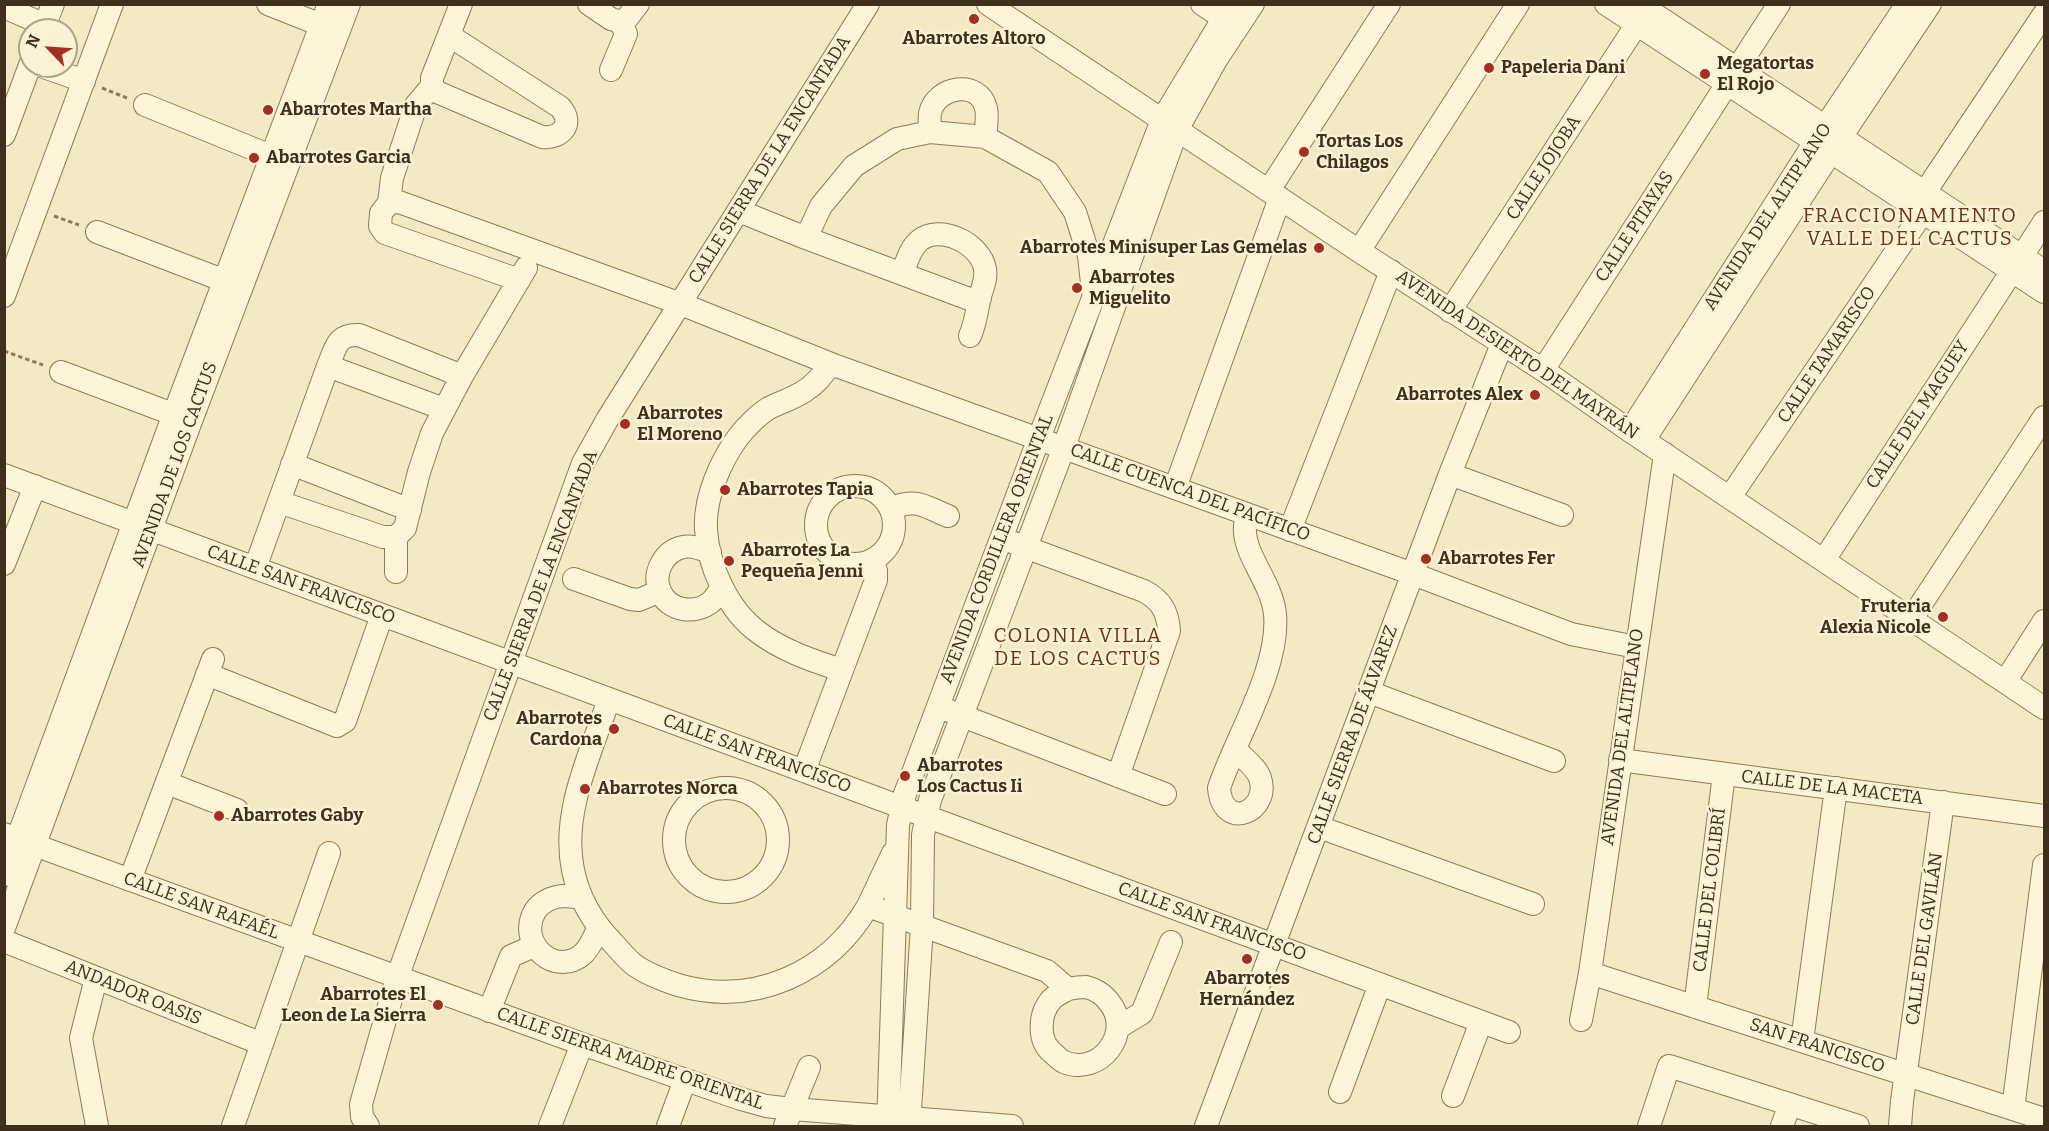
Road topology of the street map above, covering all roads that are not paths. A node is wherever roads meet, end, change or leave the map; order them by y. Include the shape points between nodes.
1 (112, 4) edge
2 (268, 4) edge
3 (349, 4) edge
4 (461, 4) edge
5 (589, 4) edge
6 (638, 4) edge
7 (868, 4) edge
8 (988, 4) edge
9 (1202, 4) edge
10 (1253, 4) edge
11 (1389, 4) edge
12 (1518, 4) edge
13 (1606, 4) edge
14 (1779, 4) edge
15 (1907, 4) edge
16 (1930, 4) edge
17 (4, 7) edge
18 (1227, 11) edge
19 (1643, 11) edge
20 (2044, 14) edge
21 (325, 15) edge
22 (40, 18) edge
23 (621, 22) junction
24 (450, 36) junction
25 (611, 70) dead end
26 (1732, 76) junction
27 (25, 78) edge
28 (75, 78) edge
29 (84, 81) junction
30 (432, 86) junction
31 (145, 105) road end
32 (1170, 125) junction
33 (930, 132) junction
34 (4, 135) edge
35 (986, 137) junction
36 (1828, 140) junction
37 (279, 161) junction
38 (1275, 194) junction
39 (389, 202) junction
40 (1924, 202) junction
41 (739, 211) junction
42 (2044, 222) edge
43 (97, 232) road end
44 (806, 238) junction
45 (536, 251) junction
46 (1359, 251) junction
47 (2017, 264) junction
48 (1391, 271) junction
49 (2044, 271) edge
50 (902, 274) junction
51 (519, 280) junction
52 (225, 281) junction
53 (2044, 292) edge
54 (4, 296) edge
55 (1094, 296) junction
56 (980, 298) junction
57 (681, 304) junction
58 (1450, 311) junction
59 (970, 336) dead end
60 (1502, 344) junction
61 (831, 364) junction
62 (328, 366) junction
63 (1543, 370) junction
64 (61, 372) road end
65 (462, 376) junction
66 (444, 409) junction
67 (2044, 417) edge
68 (182, 418) junction
69 (1637, 435) junction
70 (1039, 438) junction
71 (1064, 447) junction
72 (1665, 454) junction
73 (292, 464) junction
74 (1450, 474) junction
75 (4, 475) edge
76 (35, 486) junction
77 (1175, 488) junction
78 (1730, 497) junction
79 (279, 502) junction
80 (891, 508) junction
81 (410, 510) junction
82 (1247, 514) junction
83 (1562, 515) dead end
84 (948, 516) dead end
85 (143, 526) junction
86 (1290, 530) junction
87 (396, 537) junction
88 (1002, 538) junction
89 (1026, 547) junction
90 (710, 552) junction
91 (1824, 560) junction
92 (873, 561) junction
93 (4, 564) edge
94 (255, 568) junction
95 (396, 572) dead end
96 (1413, 574) junction
97 (574, 579) dead end
98 (722, 587) junction
99 (660, 591) junction
100 (381, 615) junction
101 (1912, 618) junction
102 (2044, 621) edge
103 (1636, 647) junction
104 (511, 663) junction
105 (841, 670) junction
106 (2005, 682) junction
107 (1369, 692) junction
108 (609, 699) junction
109 (938, 707) junction
110 (2044, 708) edge
111 (962, 716) junction
112 (1236, 750) dead end
113 (755, 753) junction
114 (1620, 760) junction
115 (1554, 761) dead end
116 (804, 771) junction
117 (1724, 774) junction
118 (1118, 776) junction
119 (166, 783) junction
120 (1836, 788) junction
121 (743, 789) junction
122 (1165, 794) dead end
123 (1944, 802) junction
124 (901, 807) junction
125 (237, 810) dead end
126 (926, 816) junction
127 (2044, 816) edge
128 (1319, 827) junction
129 (19, 839) edge
130 (897, 844) junction
131 (329, 853) dead end
132 (2044, 865) edge
133 (4, 875) edge
134 (130, 880) junction
135 (581, 898) junction
136 (1533, 904) dead end
137 (868, 906) junction
138 (896, 916) junction
139 (922, 926) junction
140 (4, 928) edge
141 (598, 929) junction
142 (4, 941) edge
143 (298, 941) junction
144 (1171, 942) dead end
145 (534, 946) junction
146 (1275, 946) junction
147 (1590, 973) junction
148 (96, 978) junction
149 (397, 978) junction
150 (1380, 984) junction
151 (1068, 989) junction
152 (1695, 1007) junction
153 (489, 1011) junction
154 (1581, 1020) dead end
155 (1481, 1022) junction
156 (1119, 1028) junction
157 (1509, 1032) dead end
158 (1802, 1041) junction
159 (262, 1044) junction
160 (582, 1044) junction
161 (809, 1067) dead end
162 (1907, 1075) junction
163 (685, 1080) junction
164 (1340, 1092) dead end
165 (1453, 1096) dead end
166 (1790, 1104) junction
167 (2013, 1109) junction
168 (788, 1118) edge
169 (2044, 1119) edge
170 (365, 1122) edge
171 (899, 1122) edge
172 (97, 1126) edge
173 (233, 1126) edge
174 (550, 1126) edge
175 (668, 1126) edge
176 (1012, 1126) edge
177 (1206, 1126) edge
178 (1649, 1126) edge
179 (1782, 1126) edge
180 (1858, 1126) edge
181 (1900, 1126) edge

1 - 29 street
2 - 21 street
3 - 37 street, AVENIDA DE LOS CACTUS
4 - 24 street
5 - 23 street
6 - 23 street
7 - 41 street, CALLE SIERRA DE LA ENCANTADA
8 - 32 street, AVENIDA DESIERTO DEL MAYRÁN
9 - 18 street
10 - 32 street, AVENIDA CORDILLERA ORIENTAL via 1191,102
11 - 38 street
12 - 46 street
13 - 19 street
14 - 26 street, CALLE PITAYAS
15 - 36 street, AVENIDA DEL ALTIPLANO
16 - 36 street, AVENIDA DEL ALTIPLANO
17 - 22 street
18 - 32 street, AVENIDA CORDILLERA ORIENTAL
19 - 26 street
19 - 58 street, CALLE JOJOBA
20 - 40 street, CALLE TAMARISCO
21 - 37 street, AVENIDA DE LOS CACTUS
23 - 25 street via 626,34
24 - 30 street
24 - 30 street via 560,107 567,121 561,133 552,138 542,137 437,92
26 - 36 street
26 - 63 street, CALLE PITAYAS
27 - 34 street
28 - 29 street
29 - 54 street
30 - 39 street via 416,105 392,178
31 - 37 street
32 - 38 street, AVENIDA DESIERTO DEL MAYRÁN
32 - 55 street, AVENIDA CORDILLERA ORIENTAL
32 - 71 street, AVENIDA CORDILLERA ORIENTAL
33 - 35 street
33 - 35 street via 930,111 938,98 950,90 970,90 981,97 987,109
33 - 44 street via 897,139 854,166 821,206
35 - 55 street via 1048,172 1055,182 1075,212 1089,256
36 - 40 street
36 - 69 street, AVENIDA DEL ALTIPLANO
37 - 52 street, AVENIDA DE LOS CACTUS
37 - 68 street, AVENIDA DE LOS CACTUS
38 - 46 street, AVENIDA DESIERTO DEL MAYRÁN
38 - 77 street
39 - 45 street, CALLE CUENCA DEL PACÍFICO via 399,202
39 - 51 street via 380,217 385,233
40 - 47 street
40 - 78 street, CALLE TAMARISCO
41 - 44 street
41 - 57 street, CALLE SIERRA DE LA ENCANTADA
42 - 47 street, CALLE DEL MAGUEY
43 - 52 street
44 - 50 street
45 - 51 street
45 - 57 street, CALLE CUENCA DEL PACÍFICO
46 - 48 street, AVENIDA DESIERTO DEL MAYRÁN
47 - 49 street
47 - 53 street
47 - 91 street, CALLE DEL MAGUEY
48 - 58 street, AVENIDA DESIERTO DEL MAYRÁN
48 - 86 street
50 - 56 street via 972,300
50 - 56 street via 919,241 945,234 979,254 986,269
51 - 65 street
52 - 68 street, AVENIDA DE LOS CACTUS
55 - 70 street, AVENIDA CORDILLERA ORIENTAL
56 - 59 street
57 - 61 street, CALLE CUENCA DEL PACÍFICO
57 - 104 street, CALLE SIERRA DE LA ENCANTADA via 584,463
58 - 60 street, AVENIDA DESIERTO DEL MAYRÁN
60 - 63 street, AVENIDA DESIERTO DEL MAYRÁN
60 - 74 street, CALLE SIERRA DE ÁLVAREZ
61 - 70 street, CALLE CUENCA DEL PACÍFICO
61 - 90 street via 805,392 767,410 740,435 710,496 706,528
62 - 65 street via 340,339 348,334
62 - 66 street
62 - 73 street
63 - 69 street, AVENIDA DESIERTO DEL MAYRÁN
64 - 68 street
65 - 66 street
66 - 81 street via 432,433
67 - 101 street
68 - 85 street, AVENIDA DE LOS CACTUS
69 - 72 street, AVENIDA DESIERTO DEL MAYRÁN
70 - 71 street, CALLE CUENCA DEL PACÍFICO
70 - 88 street, AVENIDA CORDILLERA ORIENTAL
71 - 77 street, CALLE CUENCA DEL PACÍFICO
71 - 89 street, AVENIDA CORDILLERA ORIENTAL
72 - 78 street, AVENIDA DESIERTO DEL MAYRÁN
72 - 103 street, AVENIDA DEL ALTIPLANO
73 - 79 street
73 - 81 street
74 - 83 street
74 - 96 street, CALLE SIERRA DE ÁLVAREZ
75 - 76 street, CALLE SAN FRANCISCO
76 - 85 street, CALLE SAN FRANCISCO
76 - 93 street
77 - 82 street, CALLE CUENCA DEL PACÍFICO
78 - 91 street, AVENIDA DESIERTO DEL MAYRÁN
79 - 87 street via 383,537
79 - 94 street
80 - 84 street via 908,501
80 - 92 street via 893,538 885,552
80 - 92 street via 882,495 853,486 826,499 818,513 816,528 829,555 843,563
81 - 87 street via 405,528
82 - 86 street, CALLE CUENCA DEL PACÍFICO
82 - 112 street via 1245,533 1270,591 1275,640
85 - 94 street, CALLE SAN FRANCISCO
85 - 129 street, AVENIDA DE LOS CACTUS
86 - 96 street, CALLE CUENCA DEL PACÍFICO
87 - 95 street
88 - 89 street
88 - 109 street, AVENIDA CORDILLERA ORIENTAL
89 - 111 street, AVENIDA CORDILLERA ORIENTAL
89 - 118 street via 1144,591 1164,607 1169,619 1169,631
90 - 98 street
90 - 99 street via 682,547 669,553 657,578
91 - 101 street, AVENIDA DESIERTO DEL MAYRÁN
92 - 105 street via 876,580
94 - 100 street, CALLE SAN FRANCISCO
96 - 103 street, CALLE CUENCA DEL PACÍFICO via 1571,634
96 - 107 street, CALLE SIERRA DE ÁLVAREZ
97 - 99 street via 630,599 639,600
98 - 99 street via 712,601 699,609 684,610 669,604
98 - 105 street via 734,608 757,632 792,653
100 - 104 street, CALLE SAN FRANCISCO
100 - 119 street via 345,721 337,726 210,667
101 - 106 street, AVENIDA DESIERTO DEL MAYRÁN
102 - 106 street
103 - 114 street, AVENIDA DEL ALTIPLANO
104 - 108 street, CALLE SAN FRANCISCO
104 - 149 street, CALLE SIERRA DE LA ENCANTADA
105 - 116 street
106 - 110 street, AVENIDA DESIERTO DEL MAYRÁN
107 - 115 street
107 - 128 street, CALLE SIERRA DE ÁLVAREZ
108 - 113 street, CALLE SAN FRANCISCO
108 - 135 street via 574,803 570,839
109 - 111 street
109 - 124 street, AVENIDA CORDILLERA ORIENTAL
111 - 118 street
111 - 126 street, AVENIDA CORDILLERA ORIENTAL
113 - 116 street, CALLE SAN FRANCISCO
113 - 121 street
114 - 117 street, CALLE DE LA MACETA
114 - 147 street, AVENIDA DEL ALTIPLANO
116 - 124 street, CALLE SAN FRANCISCO
117 - 120 street, CALLE DE LA MACETA
117 - 152 street, CALLE DEL COLIBRÍ
118 - 122 street
119 - 125 street
119 - 134 street
120 - 123 street, CALLE DE LA MACETA
120 - 158 street
121 - 121 street via 722,786 702,792 686,805 675,823 673,844 678,864 691,880 709,890 729,893 750,887 766,874 776,856 778,836 773,816 760,799
123 - 127 street, CALLE DE LA MACETA
123 - 162 street, CALLE DEL GAVILÁN
124 - 126 street, CALLE SAN FRANCISCO
124 - 130 street, AVENIDA CORDILLERA ORIENTAL
126 - 139 street, AVENIDA CORDILLERA ORIENTAL
126 - 146 street, CALLE SAN FRANCISCO
128 - 136 street
128 - 146 street, CALLE SIERRA DE ÁLVAREZ
129 - 133 street, AVENIDA DE LOS CACTUS
129 - 134 street, CALLE SAN RAFAÉL
129 - 140 street, AVENIDA DE LOS CACTUS
130 - 137 street
130 - 138 street, AVENIDA CORDILLERA ORIENTAL
131 - 143 street
132 - 167 street
134 - 143 street, CALLE SAN RAFAÉL
135 - 141 street
135 - 145 street via 563,896 538,907 531,919
137 - 138 street
137 - 141 street via 836,949 807,970 771,985 731,993 699,991 661,980 634,964
138 - 139 street
138 - 171 street, AVENIDA CORDILLERA ORIENTAL
139 - 151 street via 1047,971
139 - 171 street, AVENIDA CORDILLERA ORIENTAL
141 - 145 street via 583,954 571,961 557,962
142 - 148 street, ANDADOR OASIS
143 - 149 street, CALLE SAN RAFAÉL
143 - 159 street
144 - 156 street via 1142,1013
145 - 153 street via 511,956
146 - 150 street, CALLE SAN FRANCISCO
146 - 177 street, CALLE SIERRA DE ÁLVAREZ
147 - 152 street, SAN FRANCISCO
147 - 154 street, AVENIDA DEL ALTIPLANO
148 - 159 street, ANDADOR OASIS
148 - 172 street via 81,1038
149 - 153 street, CALLE SIERRA MADRE ORIENTAL
149 - 170 street, CALLE SIERRA DE LA ENCANTADA via 361,1104
150 - 155 street, CALLE SAN FRANCISCO
150 - 164 street
151 - 156 street via 1086,987 1103,995 1115,1009
151 - 156 street via 1052,999 1042,1015 1042,1034 1050,1051 1064,1062 1083,1065 1101,1059 1113,1045
152 - 158 street, SAN FRANCISCO
153 - 160 street, CALLE SIERRA MADRE ORIENTAL
155 - 157 street, CALLE SAN FRANCISCO
155 - 165 street
158 - 162 street, SAN FRANCISCO
159 - 173 street
160 - 163 street, CALLE SIERRA MADRE ORIENTAL
160 - 174 street
161 - 168 street
162 - 167 street, SAN FRANCISCO
162 - 181 street, CALLE DEL GAVILÁN
163 - 168 street, CALLE SIERRA MADRE ORIENTAL
163 - 175 street
166 - 178 street via 1669,1066
166 - 179 street
166 - 180 street
167 - 169 street, SAN FRANCISCO
168 - 171 street, CALLE SIERRA MADRE ORIENTAL
171 - 176 street, CALLE SIERRA MADRE ORIENTAL

